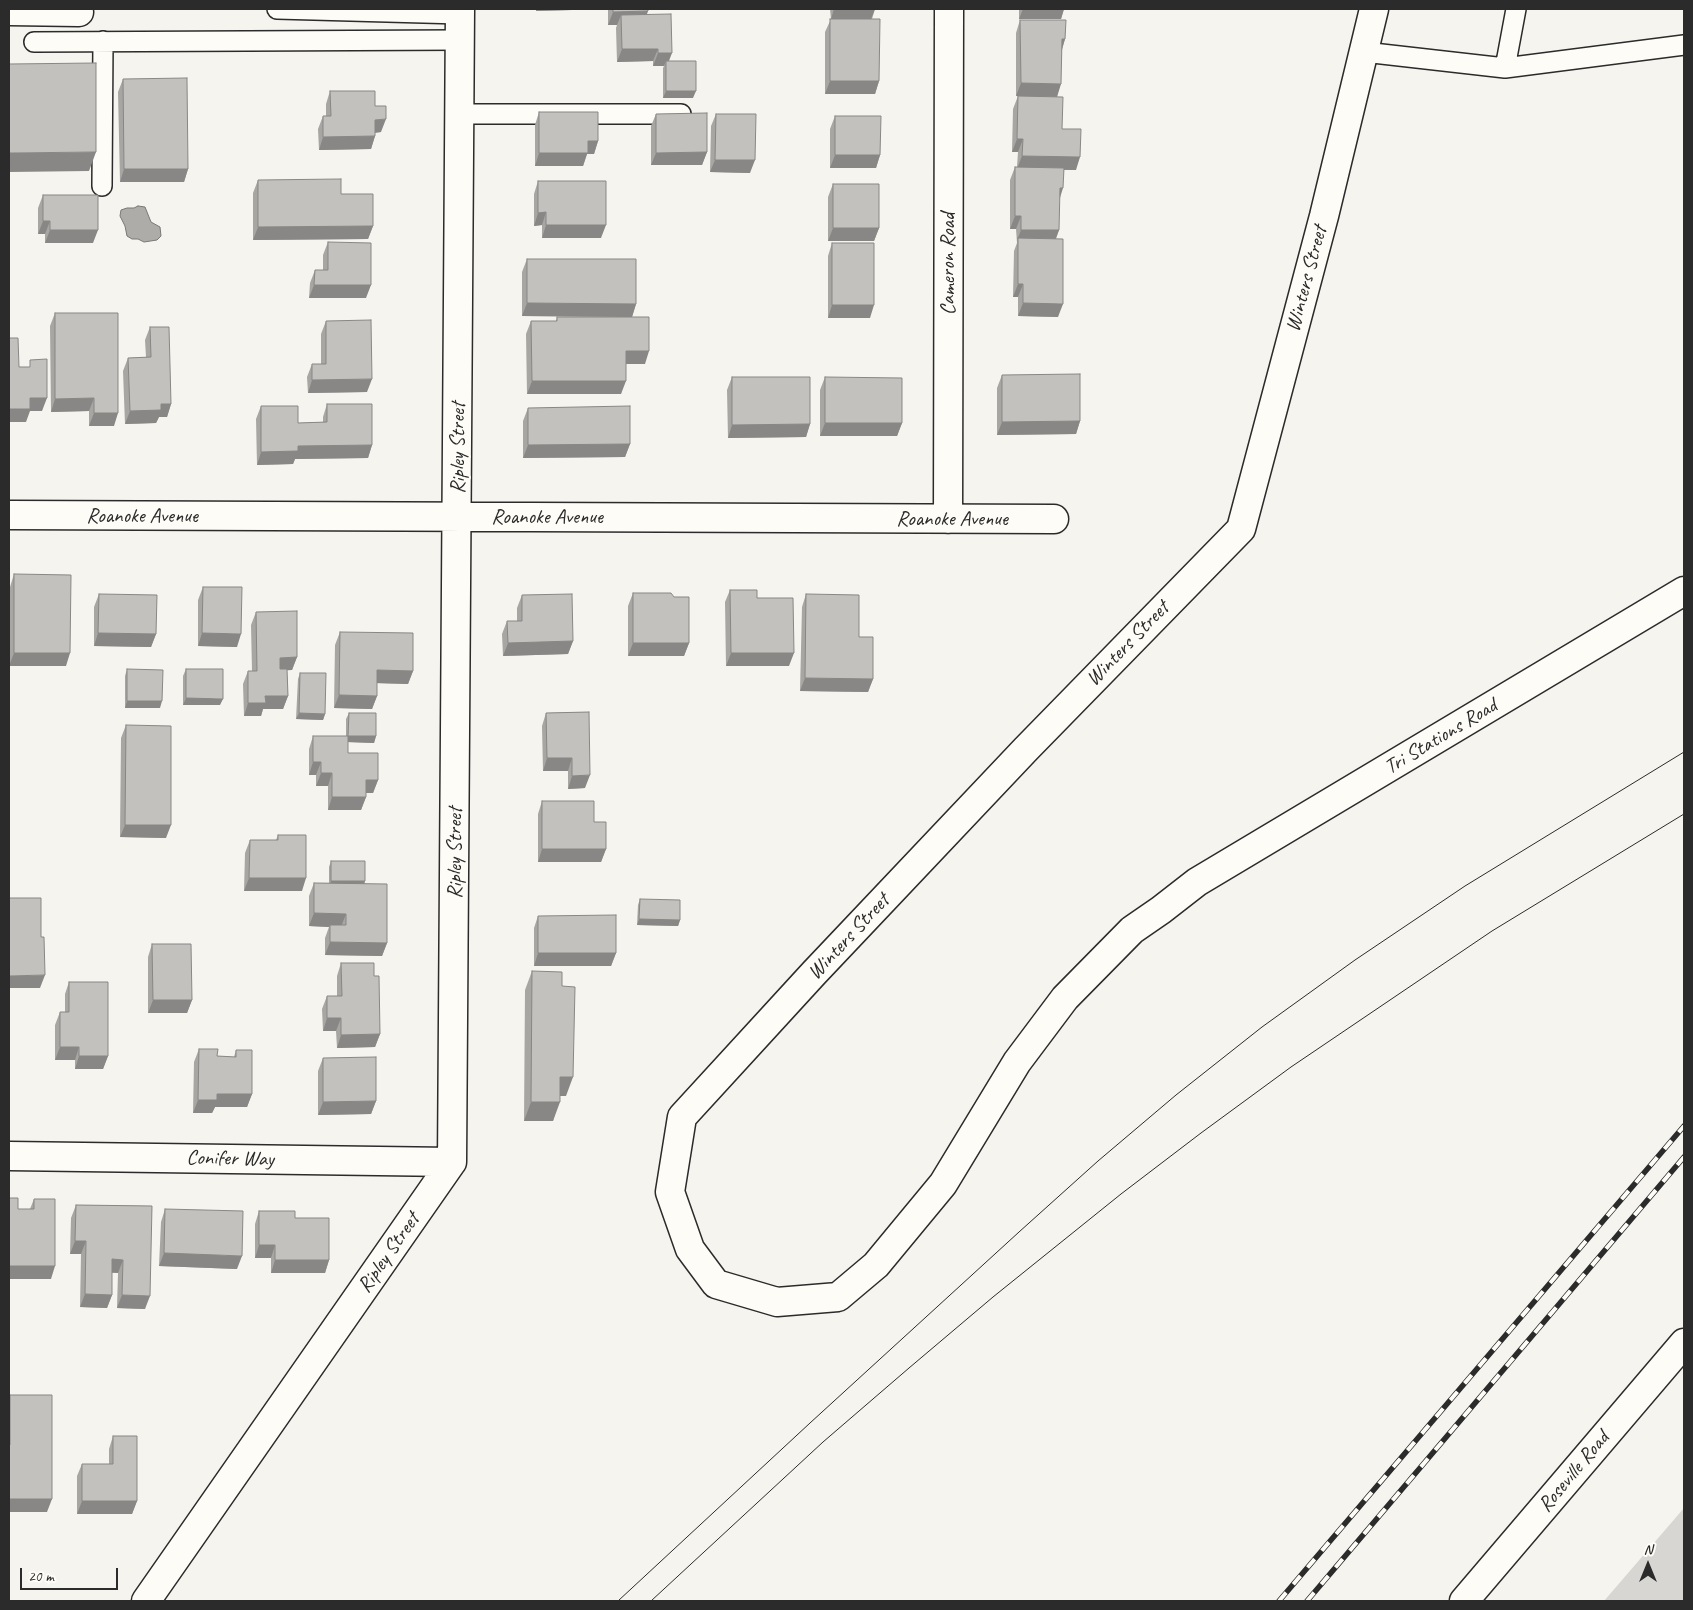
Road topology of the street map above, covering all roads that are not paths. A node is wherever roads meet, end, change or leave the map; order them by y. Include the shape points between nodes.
1 (277, 9) edge
2 (949, 9) edge
3 (1374, 9) edge
4 (1516, 9) edge
5 (10, 10) edge
6 (79, 12) dead end
7 (460, 21) edge
8 (34, 42) dead end
9 (103, 42) junction
10 (1684, 45) edge
11 (1364, 52) junction
12 (1506, 68) junction
13 (460, 114) junction
14 (698, 114) edge
15 (102, 186) dead end
16 (9, 515) edge
17 (457, 517) junction
18 (1054, 518) dead end
19 (948, 519) junction
20 (1684, 591) edge
21 (1197, 882) joint
22 (9, 1156) edge
23 (452, 1162) junction
24 (1684, 1342) edge
25 (146, 1601) edge
26 (1464, 1601) edge

1 - 7 lane
2 - 19 street, Cameron Road
3 - 11 street, Winters Street
4 - 12 lane
5 - 6 street
7 - 9 lane
7 - 13 street, Ripley Street
8 - 9 lane
9 - 15 lane
10 - 12 lane
11 - 12 lane
11 - 21 street, Winters Street via 1241,529 1026,749 682,1117 670,1192 690,1249 716,1284 777,1302 838,1297 876,1265 943,1184 1017,1062 1065,998 1132,930
13 - 14 lane
13 - 17 street, Ripley Street
16 - 17 street, Roanoke Avenue
17 - 19 street, Roanoke Avenue
17 - 23 street, Ripley Street
18 - 19 street, Roanoke Avenue
20 - 21 street, Tri Stations Road
22 - 23 street, Conifer Way
23 - 25 street, Ripley Street
24 - 26 street, Roseville Road

